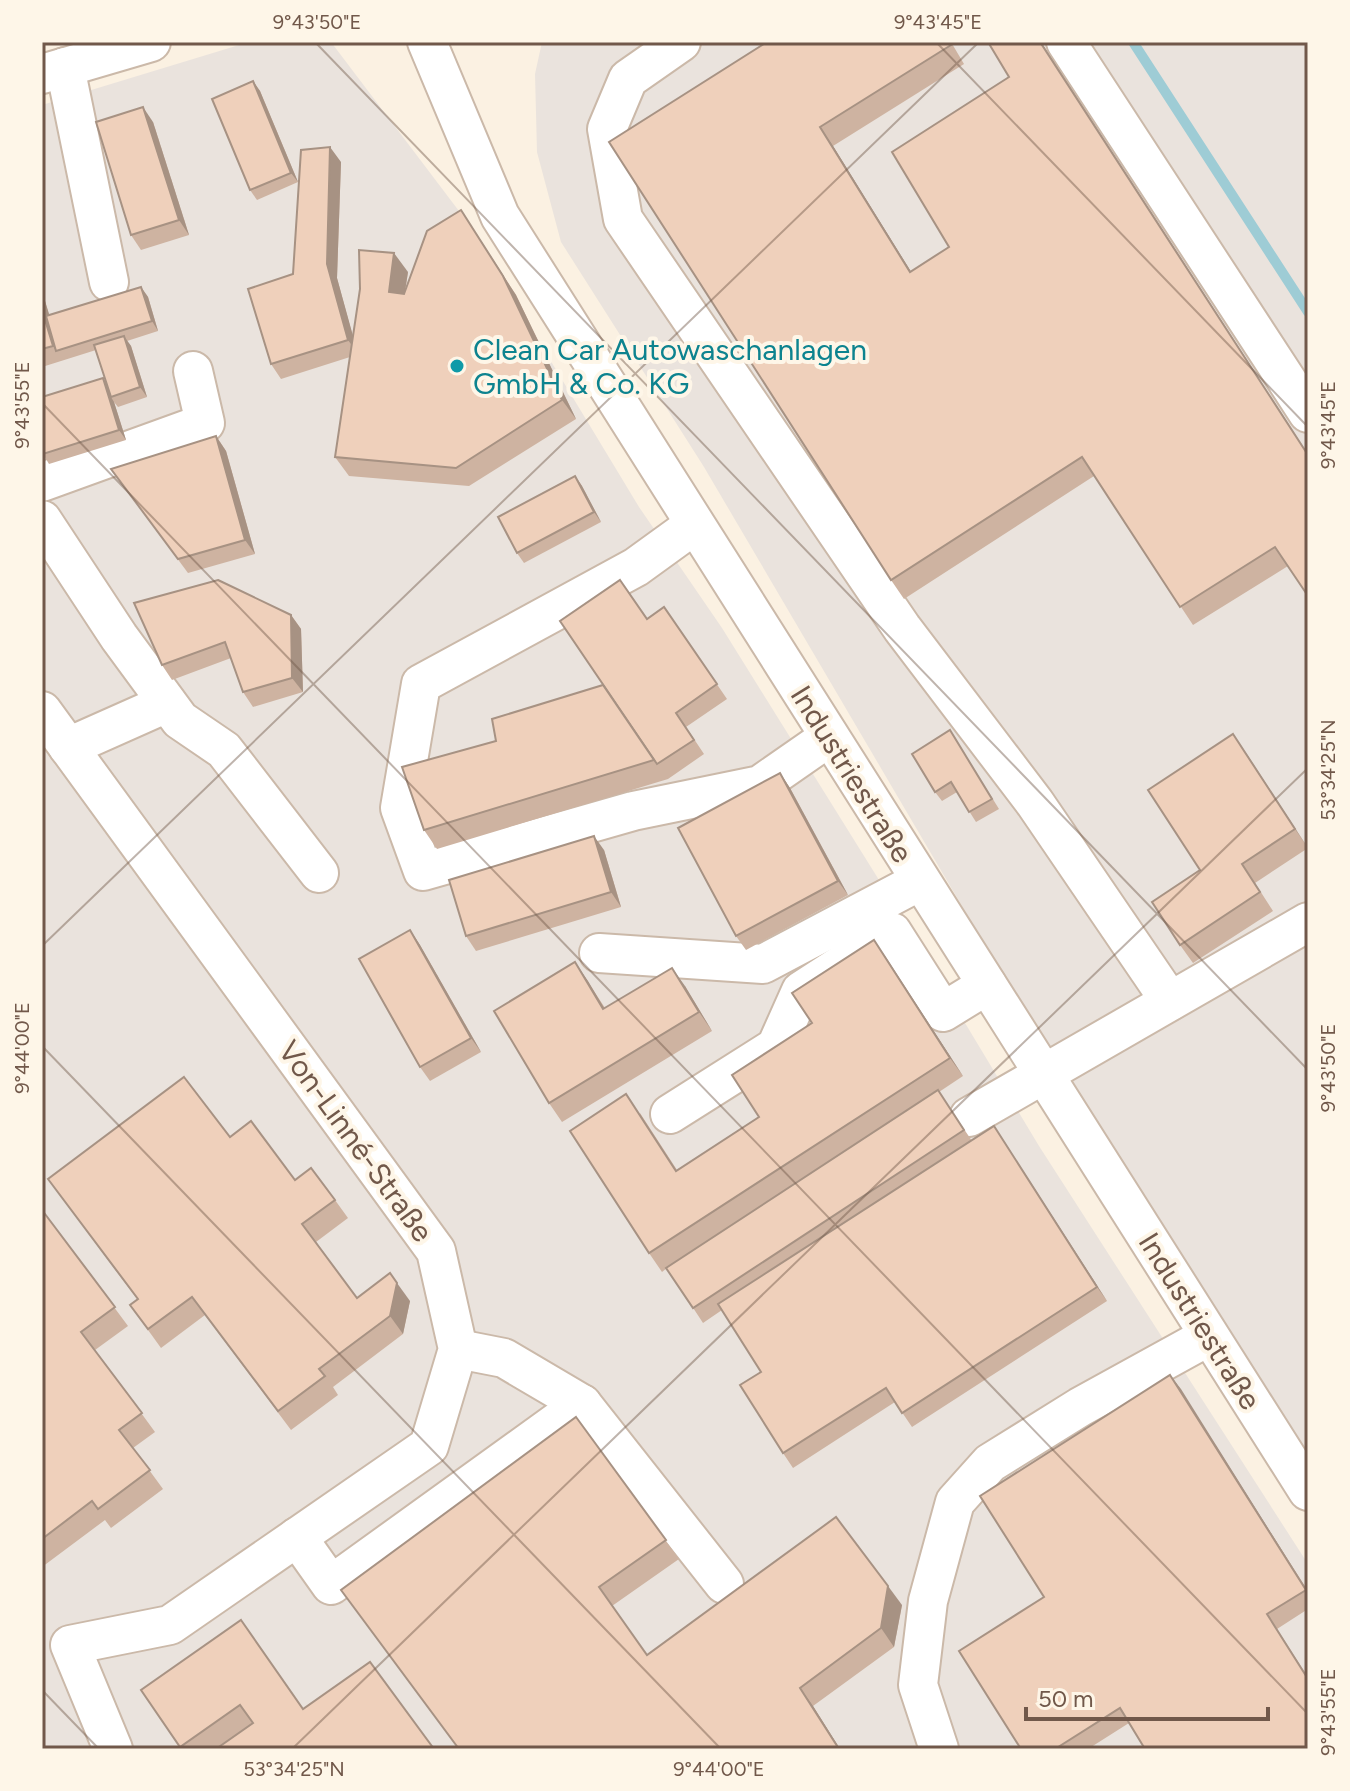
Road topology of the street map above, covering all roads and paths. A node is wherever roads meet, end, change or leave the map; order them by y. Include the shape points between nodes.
1 (151, 42) edge
2 (427, 42) edge
3 (681, 42) edge
4 (1066, 42) edge
5 (53, 71) edge
6 (109, 282) dead end
7 (193, 371) dead end
8 (1308, 413) edge
9 (42, 482) edge
10 (42, 520) edge
11 (694, 525) junction
12 (167, 703) junction
13 (42, 711) edge
14 (829, 737) junction
15 (68, 747) junction
16 (319, 873) dead end
17 (920, 881) junction
18 (1308, 922) edge
19 (599, 953) dead end
20 (987, 985) junction
21 (1170, 1001) junction
22 (1042, 1073) junction
23 (670, 1114) dead end
24 (969, 1117) dead end
25 (1209, 1336) junction
26 (458, 1349) junction
27 (582, 1404) junction
28 (1308, 1491) edge
29 (297, 1537) junction
30 (724, 1584) dead end
31 (56, 1638) edge
32 (113, 1749) edge
33 (939, 1749) edge

1 - 5 street
2 - 11 street, Industriestraße via 500,216
3 - 21 street via 628,79 607,129 623,219 902,628 1035,803
4 - 8 street
5 - 6 street
7 - 9 street via 205,423
10 - 12 street
11 - 14 street, Industriestraße
11 - 14 street via 636,567 421,684 400,808 423,871 633,811 760,785
12 - 15 street
12 - 16 street via 180,720 224,750
13 - 15 street, Von-Linné-Straße
14 - 17 street, Industriestraße
15 - 26 street, Von-Linné-Straße via 436,1251
17 - 19 street via 763,964
17 - 20 street, Industriestraße
18 - 21 street
20 - 22 street, Industriestraße
20 - 23 street via 943,1012 892,932 801,991 776,1047
21 - 22 street
22 - 24 street
22 - 25 street, Industriestraße
25 - 28 street, Industriestraße
25 - 33 street via 990,1463 955,1502 928,1601 918,1685
26 - 27 street via 504,1358
26 - 29 street, Von-Linné-Straße via 429,1446
27 - 29 street via 331,1585
27 - 30 street
29 - 31 street, Von-Linné-Straße via 170,1625
31 - 32 street, Von-Linné-Straße

